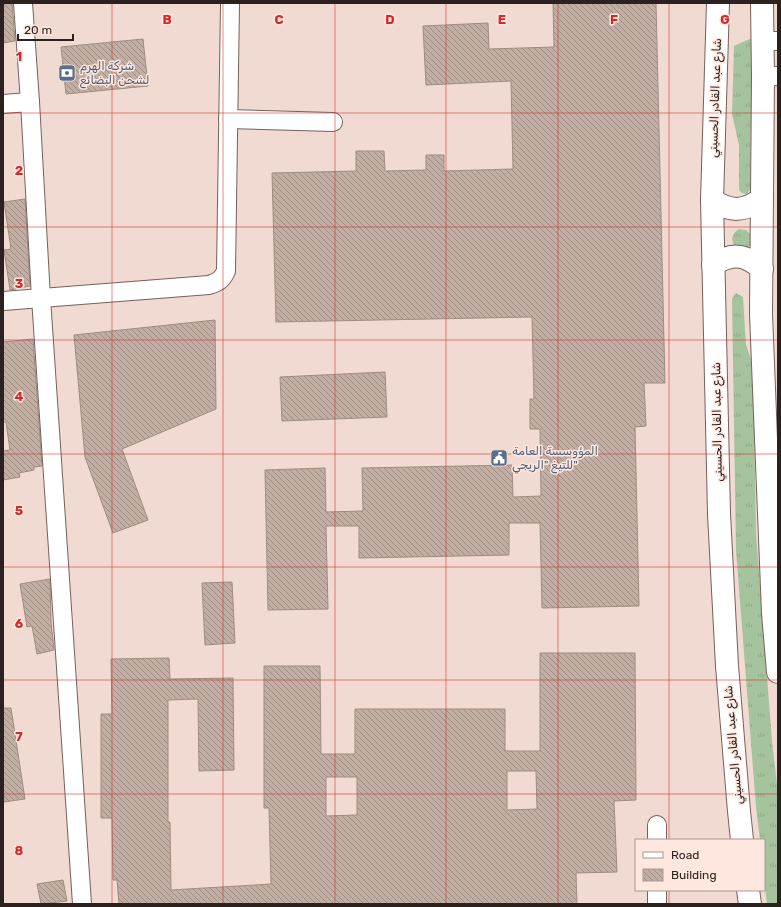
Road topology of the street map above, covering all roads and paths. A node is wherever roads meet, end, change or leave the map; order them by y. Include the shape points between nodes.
1 (23, 3) edge
2 (230, 3) edge
3 (718, 3) edge
4 (762, 3) edge
5 (770, 41) edge
6 (770, 76) edge
7 (30, 102) junction
8 (3, 104) edge
9 (228, 119) junction
10 (333, 122) dead end
11 (761, 199) junction
12 (712, 200) junction
13 (713, 265) junction
14 (762, 269) junction
15 (41, 298) junction
16 (3, 301) edge
17 (778, 672) edge
18 (742, 839) edge
19 (657, 891) edge
20 (748, 891) edge
21 (82, 904) edge
22 (657, 904) edge
23 (750, 904) edge

1 - 7 street
2 - 9 street
3 - 12 main road, شارع عبد القادر الحسيني
4 - 5 main road
5 - 6 main road
6 - 11 main road
7 - 8 street
7 - 15 street
9 - 10 street
9 - 15 street via 226,271 223,277 209,285
11 - 12 main road via 746,208 737,209 719,205
11 - 14 main road
12 - 13 main road, شارع عبد القادر الحسيني
13 - 14 main road via 726,257 734,256 749,259
13 - 18 main road, شارع عبد القادر الحسيني via 719,514 726,666
14 - 17 main road via 761,314 773,613
15 - 16 street
15 - 21 street
19 - 22 street
20 - 23 main road

